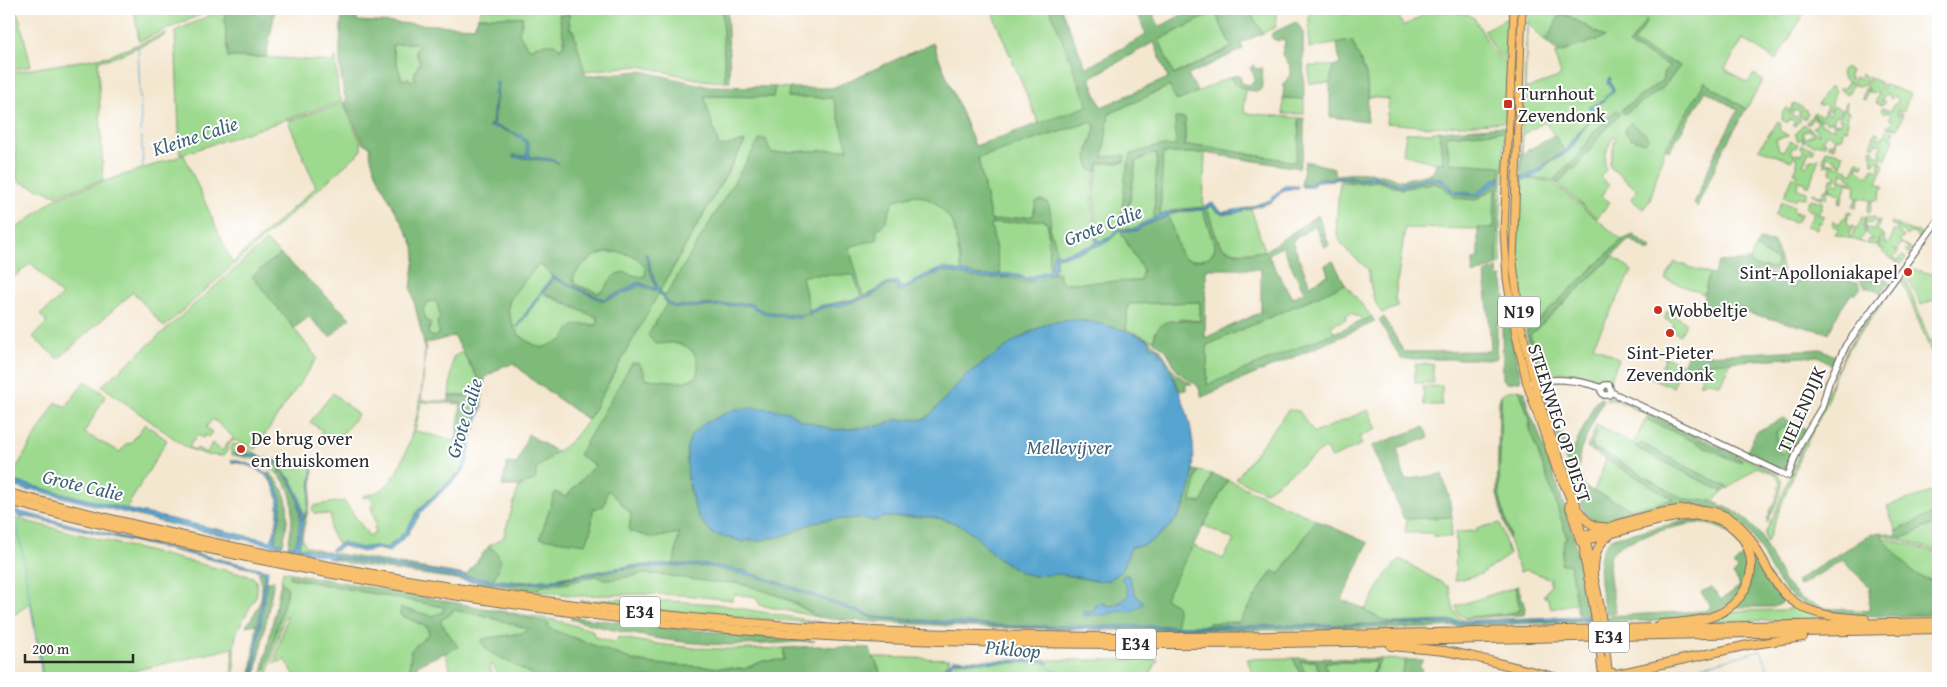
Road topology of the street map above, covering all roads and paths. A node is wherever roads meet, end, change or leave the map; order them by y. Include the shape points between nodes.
1 (1514, 9) edge
2 (1522, 9) edge
3 (1513, 123) junction
4 (1938, 220) edge
5 (1530, 383) junction
6 (1556, 467) junction
7 (9, 493) edge
8 (9, 501) edge
9 (1579, 511) junction
10 (1612, 530) junction
11 (1585, 537) junction
12 (1585, 561) junction
13 (1594, 570) junction
14 (1596, 605) junction
15 (1938, 622) edge
16 (1887, 623) junction
17 (1620, 629) junction
18 (1938, 629) edge
19 (1841, 632) junction
20 (1377, 642) junction
21 (1603, 659) joint
22 (1632, 671) junction
23 (1607, 676) edge
24 (1558, 678) edge
25 (1623, 678) edge

1 - 3 main road, STEENWEG OP DIEST / N19
2 - 3 main road, STEENWEG OP DIEST / N19
3 - 5 main road, STEENWEG OP DIEST / N19 via 1504,231 1505,258 1511,308
4 - 5 street, TIELENDIJK via 1846,345 1830,378 1822,407 1801,442 1788,476 1611,392 1610,385 1602,388 1566,379
5 - 6 main road, STEENWEG OP DIEST / N19
5 - 9 main road, STEENWEG OP DIEST / N19
6 - 11 highway
6 - 12 main road, STEENWEG OP DIEST / N19
7 - 17 highway, E34 via 193,539 367,574 590,607 763,624 973,635 1102,637
8 - 20 highway, E34 via 192,546 394,586 673,623 835,636 989,643
9 - 10 highway via 1593,526
9 - 11 main road, STEENWEG OP DIEST / N19
10 - 11 highway
10 - 13 highway via 1594,559
10 - 16 highway via 1664,512 1684,509 1720,513 1750,536 1779,588 1797,604 1820,614
10 - 17 highway via 1685,516 1711,518 1737,531 1747,545 1751,559 1747,585 1726,610 1690,621
11 - 12 highway
11 - 13 main road, STEENWEG OP DIEST / N19
12 - 14 main road, STEENWEG OP DIEST / N19
13 - 14 main road, STEENWEG OP DIEST / N19
14 - 21 main road, N19, bridge
15 - 16 highway, E34
16 - 17 highway, E34
18 - 19 highway, E34
19 - 20 highway, E34
19 - 22 highway via 1748,645
20 - 24 highway via 1388,646 1446,651
21 - 23 highway
22 - 23 highway
22 - 25 highway

